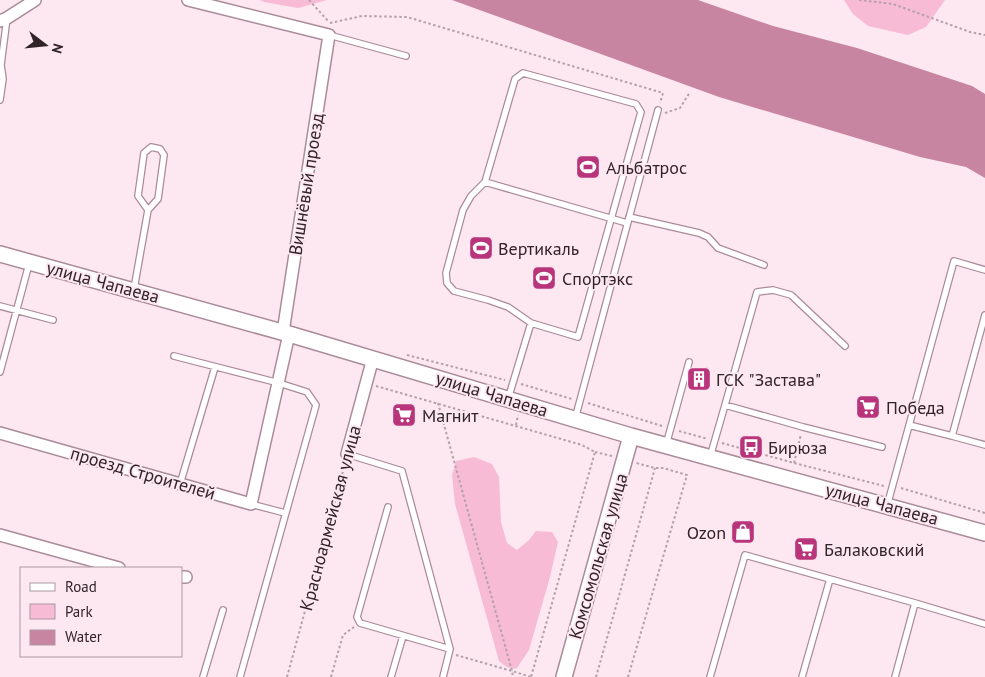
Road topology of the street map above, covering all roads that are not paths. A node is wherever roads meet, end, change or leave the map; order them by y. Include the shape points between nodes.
1 (35, 0) edge
2 (188, 0) edge
3 (4, 19) edge
4 (328, 35) junction
5 (406, 56) dead end
6 (0, 65) edge
7 (0, 100) edge
8 (657, 112) road end
9 (485, 182) junction
10 (148, 210) junction
11 (611, 218) junction
12 (628, 220) junction
13 (0, 254) edge
14 (29, 262) junction
15 (764, 265) dead end
16 (985, 270) edge
17 (134, 291) junction
18 (0, 306) edge
19 (17, 311) junction
20 (985, 316) edge
21 (54, 320) dead end
22 (530, 323) junction
23 (984, 325) edge
24 (286, 333) junction
25 (845, 346) dead end
26 (174, 356) dead end
27 (373, 358) junction
28 (689, 362) dead end
29 (215, 367) junction
30 (0, 372) edge
31 (278, 383) junction
32 (508, 399) junction
33 (725, 405) junction
34 (575, 419) junction
35 (909, 425) junction
36 (0, 433) edge
37 (632, 436) junction
38 (952, 436) junction
39 (666, 445) junction
40 (985, 445) edge
41 (882, 447) dead end
42 (347, 454) joint
43 (710, 457) junction
44 (180, 484) junction
45 (251, 504) junction
46 (887, 506) junction
47 (388, 507) dead end
48 (285, 513) junction
49 (985, 533) edge
50 (0, 535) edge
51 (114, 567) edge
52 (830, 580) junction
53 (915, 603) junction
54 (223, 610) dead end
55 (985, 624) edge
56 (403, 636) junction
57 (450, 651) junction
58 (203, 677) edge
59 (240, 677) edge
60 (391, 677) edge
61 (443, 677) edge
62 (564, 677) edge
63 (710, 677) edge
64 (802, 677) edge
65 (895, 677) edge

1 - 3 street
2 - 4 street
3 - 6 lane
4 - 5 lane
4 - 24 street, Вишнёвый проезд
6 - 7 lane via 3,79
8 - 12 lane
9 - 11 lane
9 - 11 lane via 515,79 523,73 636,104 641,112
9 - 22 lane via 463,210 446,273 447,283 454,291 508,307
10 - 10 lane via 158,199 164,156 160,149 151,148 144,153 138,196
10 - 17 lane
11 - 12 lane
11 - 22 lane via 578,336
12 - 15 lane via 699,233 718,248
12 - 34 lane
13 - 14 street, улица Чапаева
14 - 17 street, улица Чапаева
14 - 19 lane
16 - 35 lane via 954,261
17 - 24 street, улица Чапаева
18 - 19 lane
19 - 21 lane
19 - 30 lane
20 - 23 lane
22 - 32 lane
23 - 38 lane
24 - 27 street, улица Чапаева
24 - 31 street, Вишнёвый проезд
25 - 33 lane via 791,295 773,290 757,292
26 - 29 lane
27 - 32 street, улица Чапаева
27 - 42 street, Красноармейская улица
28 - 39 lane
29 - 31 lane
29 - 44 lane
31 - 45 street, Вишнёвый проезд
31 - 48 lane via 307,392 316,405
32 - 34 street, улица Чапаева
33 - 41 lane
33 - 43 lane
34 - 37 street, улица Чапаева
35 - 38 lane
35 - 46 lane
36 - 44 street, проезд Строителей
37 - 39 street, улица Чапаева
37 - 62 street, Комсомольская улица
38 - 40 lane
39 - 43 street, улица Чапаева
42 - 57 lane via 402,471
43 - 46 street, улица Чапаева
44 - 45 street, проезд Строителей
45 - 48 lane, проезд Строителей
46 - 49 street, улица Чапаева
47 - 56 lane via 357,617 360,623
48 - 59 lane
50 - 51 street
52 - 53 lane
52 - 63 lane via 745,555
52 - 64 lane
53 - 55 lane
53 - 65 lane
54 - 58 lane
56 - 57 lane
56 - 60 lane
57 - 61 lane

